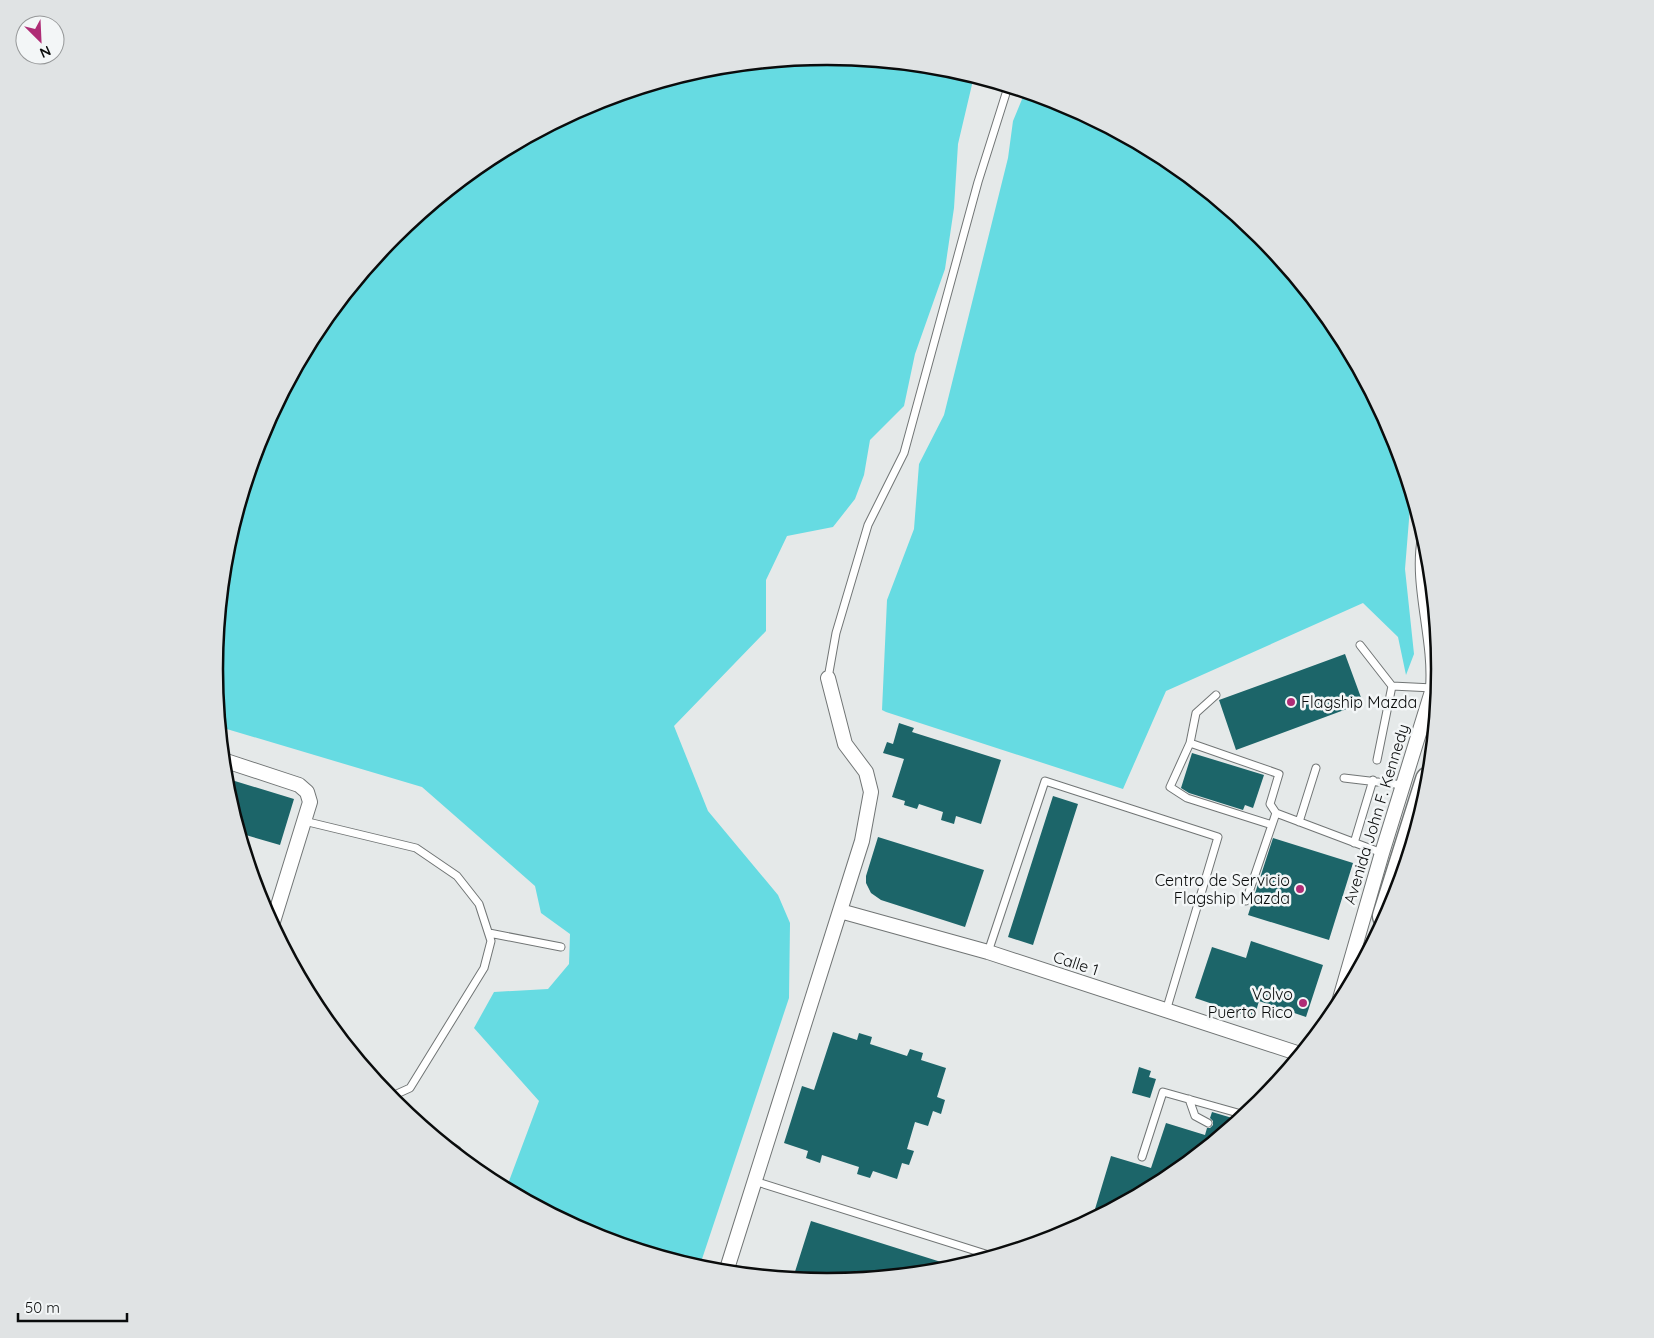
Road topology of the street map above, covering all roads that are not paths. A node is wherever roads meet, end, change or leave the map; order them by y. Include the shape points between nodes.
1 (1006, 93) edge
2 (1424, 578) edge
3 (1428, 609) edge
4 (1360, 645) dead end
5 (828, 678) joint
6 (1392, 686) junction
7 (1431, 688) edge
8 (1216, 695) dead end
9 (1430, 697) edge
10 (1190, 743) junction
11 (1377, 760) dead end
12 (231, 762) edge
13 (1316, 768) dead end
14 (1344, 778) dead end
15 (1373, 780) junction
16 (1404, 785) junction
17 (1276, 813) junction
18 (304, 821) junction
19 (1299, 822) junction
20 (1272, 824) junction
21 (1354, 843) junction
22 (1382, 854) junction
23 (1246, 900) dead end
24 (840, 912) junction
25 (275, 914) edge
26 (488, 933) junction
27 (561, 947) dead end
28 (988, 952) junction
29 (1345, 979) edge
30 (1166, 1011) junction
31 (1294, 1052) edge
32 (398, 1094) edge
33 (1189, 1099) junction
34 (1236, 1113) edge
35 (1208, 1123) dead end
36 (1142, 1157) dead end
37 (754, 1181) junction
38 (981, 1252) edge
39 (728, 1264) edge

1 - 5 lane via 978,182 904,453 868,525 836,633
2 - 3 street, Avenida John F. Kennedy
4 - 6 lane
5 - 24 street via 845,744 866,772 871,792 862,841
6 - 7 lane
6 - 11 lane
8 - 10 lane via 1196,713
9 - 16 street, Avenida John F. Kennedy
10 - 17 lane via 1279,774 1270,804
10 - 20 lane via 1170,787 1187,798
12 - 18 street via 300,785 310,802
13 - 19 lane
14 - 15 lane
15 - 16 lane
15 - 21 lane
16 - 22 street, Avenida John F. Kennedy
17 - 19 lane
17 - 20 lane
18 - 25 street
18 - 26 lane via 416,848 457,876 479,904
19 - 21 lane
20 - 23 lane
21 - 22 lane
22 - 29 street, Avenida John F. Kennedy
24 - 28 street, Calle 1
24 - 37 street
26 - 27 lane
26 - 32 lane via 491,940 484,968 410,1088
28 - 30 street, Calle 1
28 - 30 lane via 1045,781 1218,837
30 - 31 street, Calle 1
33 - 34 lane
33 - 35 lane via 1195,1116
33 - 36 lane via 1163,1092
37 - 38 lane
37 - 39 street

